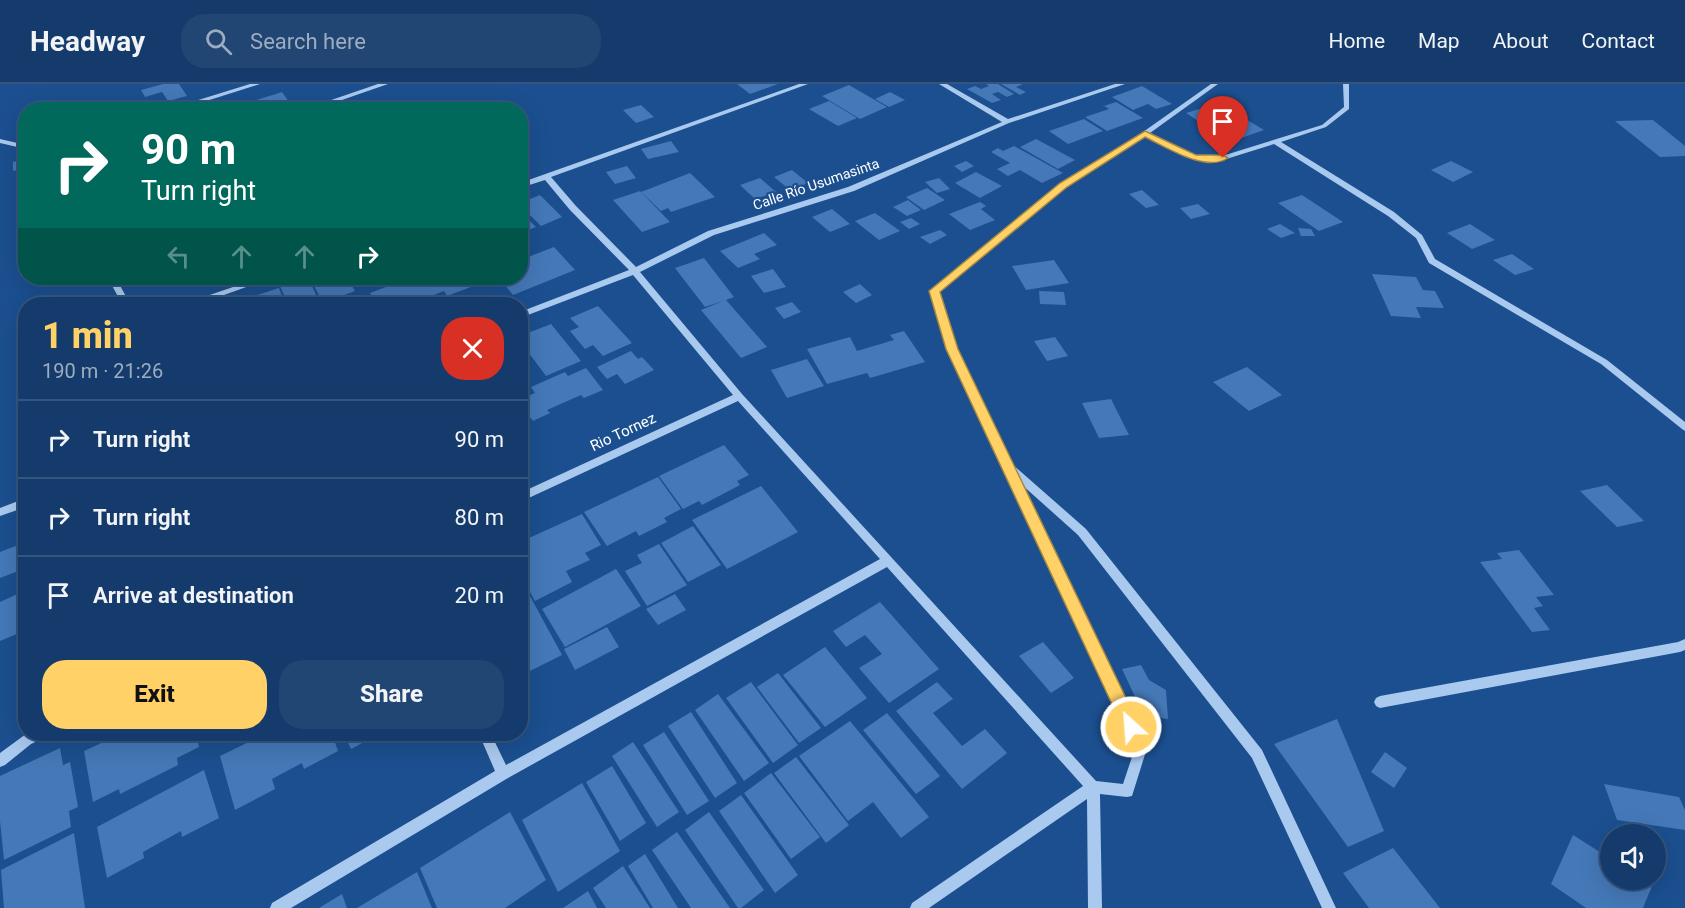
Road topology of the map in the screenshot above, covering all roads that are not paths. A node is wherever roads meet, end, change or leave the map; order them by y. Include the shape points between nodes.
1 (257, 84) edge
2 (385, 84) edge
3 (805, 84) edge
4 (942, 84) edge
5 (1122, 84) edge
6 (1215, 84) edge
7 (1346, 84) edge
8 (196, 102) edge
9 (330, 102) edge
10 (1007, 123) junction
11 (1145, 134) junction
12 (0, 141) edge
13 (1276, 142) junction
14 (18, 145) edge
15 (548, 177) junction
16 (528, 183) edge
17 (635, 271) junction
18 (247, 285) edge
19 (212, 297) edge
20 (528, 312) edge
21 (739, 396) junction
22 (1685, 427) edge
23 (1004, 463) junction
24 (528, 494) edge
25 (18, 505) edge
26 (0, 512) edge
27 (887, 561) junction
28 (1685, 644) edge
29 (1380, 702) dead end
30 (25, 741) edge
31 (488, 741) edge
32 (0, 761) edge
33 (503, 774) junction
34 (1094, 786) junction
35 (278, 908) edge
36 (917, 908) edge
37 (1095, 908) edge
38 (1329, 908) edge

1 - 8 street
2 - 9 street
3 - 15 street
4 - 10 street
5 - 10 street, Calle Río Usumasinta
6 - 11 street
7 - 13 street via 1347,108 1324,126
10 - 17 street, Calle Río Usumasinta via 851,189 711,233
11 - 13 street via 1195,158 1223,158
11 - 23 street via 1064,185 934,291 952,349
12 - 14 street
13 - 22 street via 1391,214 1419,237 1432,261 1604,362
15 - 16 street
15 - 17 street
17 - 20 street, Calle Río Usumasinta
17 - 21 street
18 - 19 street
21 - 24 street, Rio Tornez
21 - 27 street
23 - 34 street via 1141,748 1127,791
23 - 38 street via 1082,531 1257,754
25 - 26 street
27 - 33 street
27 - 34 street
28 - 29 street
30 - 32 street
31 - 33 street
33 - 35 street
34 - 36 street
34 - 37 street

